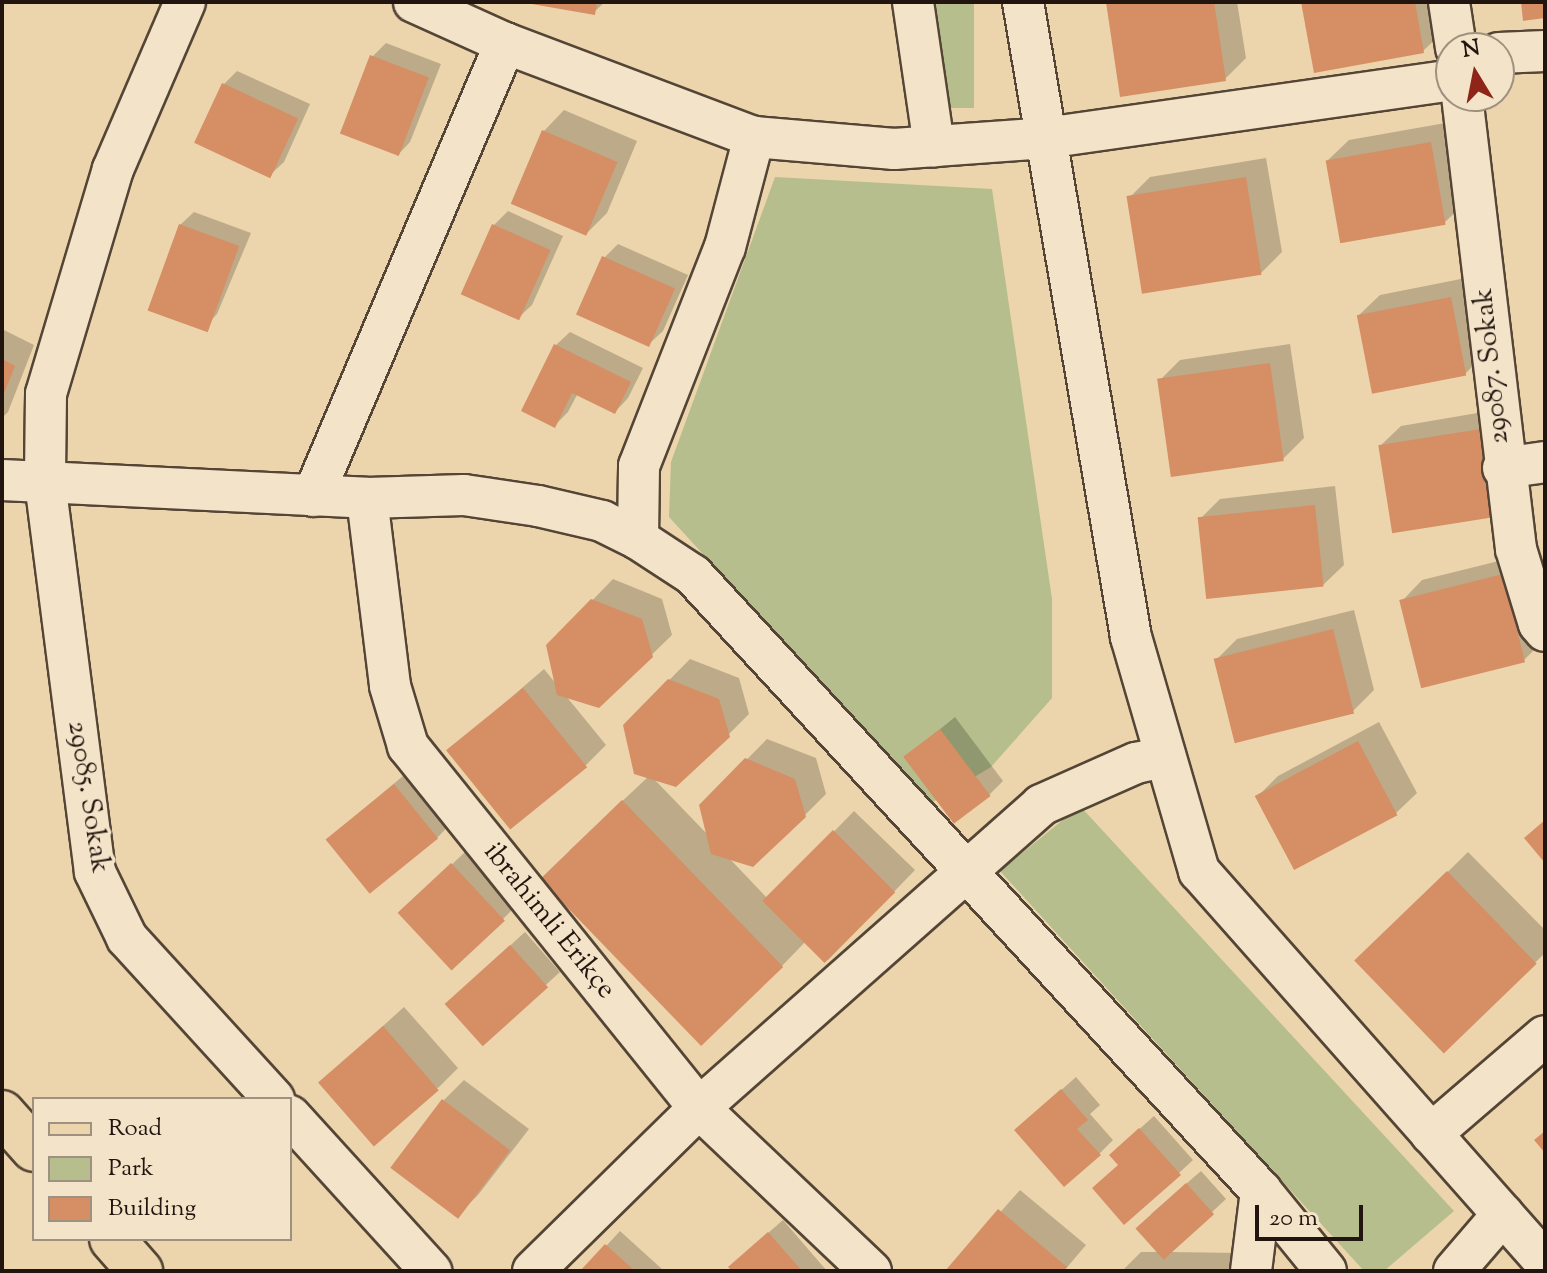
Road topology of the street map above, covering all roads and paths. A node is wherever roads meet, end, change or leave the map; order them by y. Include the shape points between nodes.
1 (185, 2) edge
2 (414, 2) edge
3 (913, 2) edge
4 (1023, 2) edge
5 (1449, 2) edge
6 (1454, 32) edge
7 (505, 43) junction
8 (1545, 51) edge
9 (1515, 52) edge
10 (1435, 82) edge
11 (1464, 112) edge
12 (754, 137) junction
13 (1046, 138) junction
14 (934, 146) junction
15 (1545, 462) edge
16 (1503, 468) junction
17 (2, 480) edge
18 (45, 482) junction
19 (313, 496) junction
20 (367, 498) junction
21 (638, 539) junction
22 (1545, 631) edge
23 (1165, 757) junction
24 (969, 872) junction
25 (1545, 1036) edge
26 (272, 1097) edge
27 (699, 1108) junction
28 (2, 1113) edge
29 (292, 1118) edge
30 (1431, 1134) junction
31 (32, 1147) edge
32 (1261, 1191) junction
33 (1503, 1214) junction
34 (1545, 1262) edge
35 (431, 1271) edge
36 (533, 1271) edge
37 (871, 1271) edge
38 (1251, 1271) edge
39 (1326, 1271) edge
40 (1454, 1271) edge

1 - 18 street, 29085. Sokak via 113,169 46,394
2 - 7 street
3 - 14 street
4 - 13 street
5 - 6 street
7 - 12 street
7 - 19 street
8 - 9 street
10 - 13 street
11 - 16 street, 29087. Sokak
12 - 14 street via 894,149
12 - 21 street via 725,247 639,466
13 - 14 street
13 - 23 street via 1131,637
15 - 16 street
16 - 22 street, 29087. Sokak via 1516,549
17 - 18 street
18 - 19 street
18 - 26 street, 29085. Sokak via 95,872 127,938
19 - 20 street
20 - 21 street via 464,495 538,506 602,521
20 - 27 street, ibrahimli Erikçe via 390,686 408,746
21 - 24 street via 693,575
23 - 24 street via 1136,763 1041,805
23 - 30 street via 1199,871
24 - 27 street
24 - 32 street
25 - 30 street
27 - 36 street
27 - 37 street, ibrahimli Erikçe
28 - 31 main road
29 - 35 street
30 - 33 street
32 - 38 street
32 - 39 street
33 - 34 street
33 - 40 street

